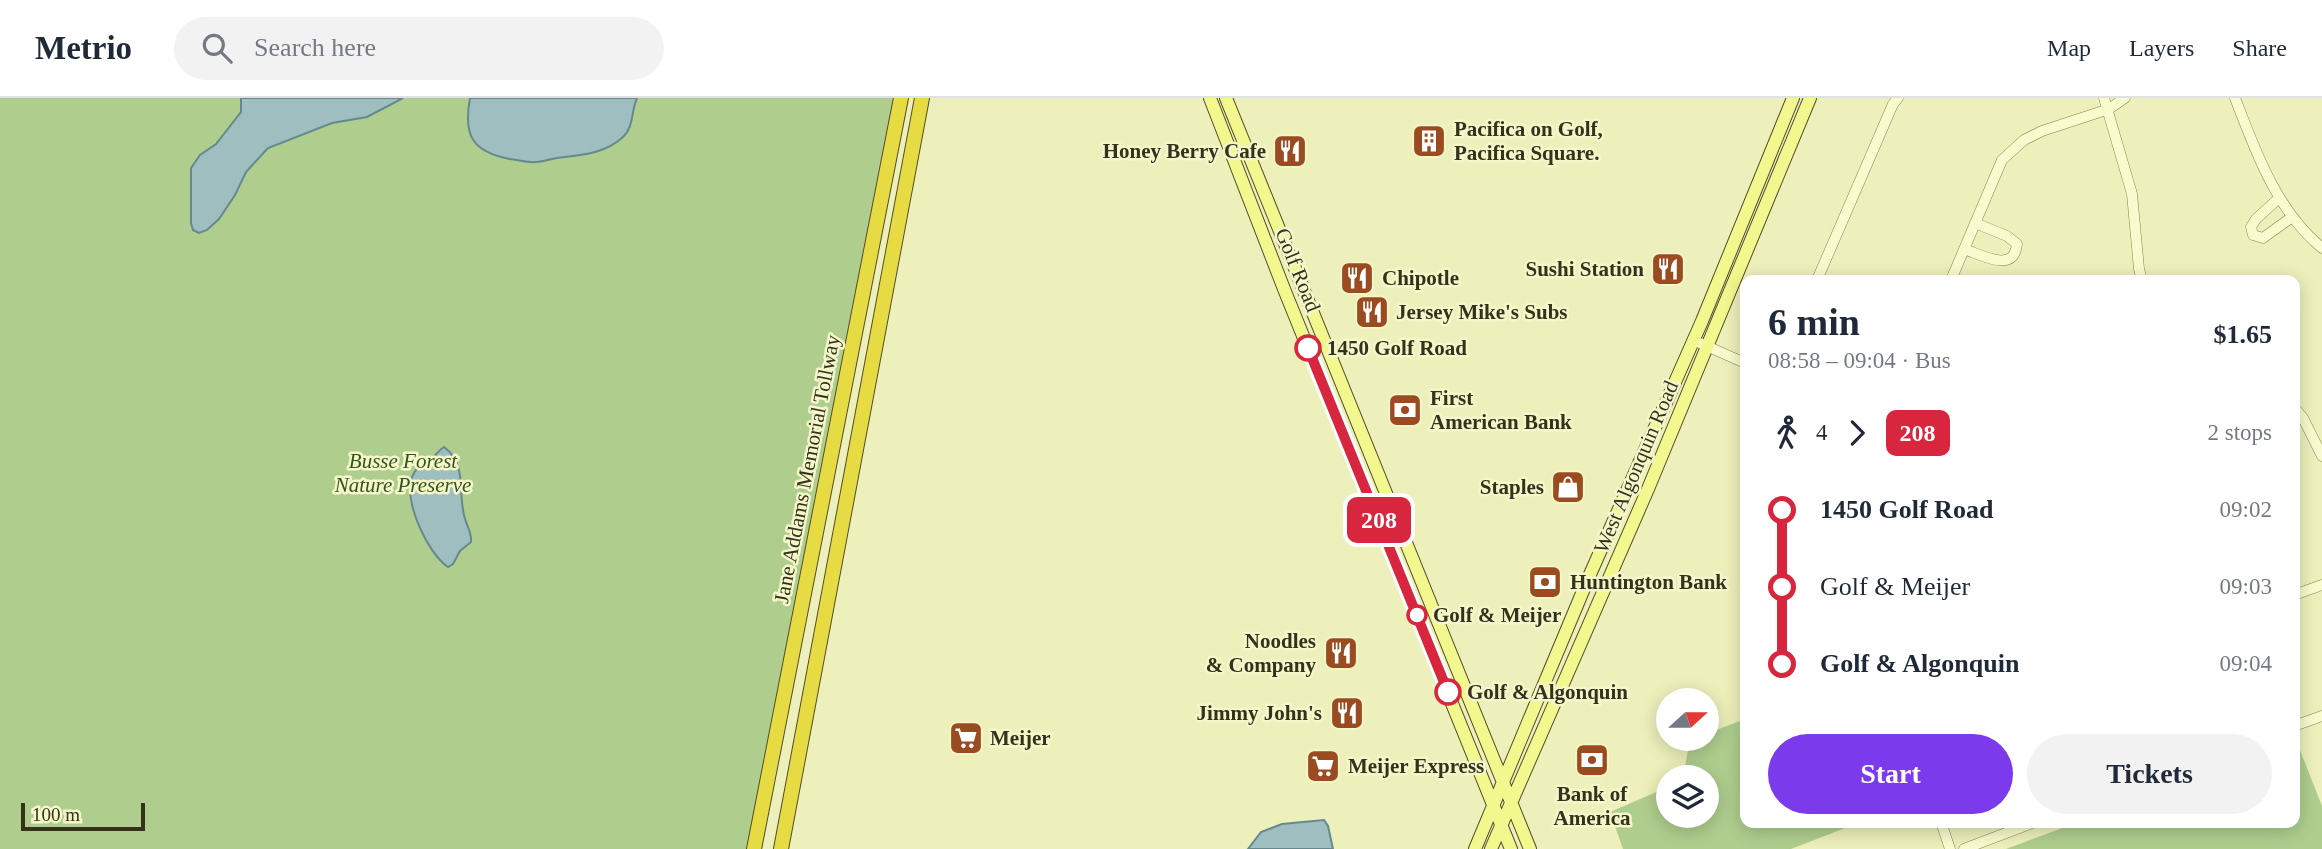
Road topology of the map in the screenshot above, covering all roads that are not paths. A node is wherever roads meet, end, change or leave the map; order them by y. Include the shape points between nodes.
1 (901, 98) edge
2 (922, 98) edge
3 (1210, 98) edge
4 (1226, 98) edge
5 (1793, 98) edge
6 (1810, 98) edge
7 (1898, 98) edge
8 (2104, 98) edge
9 (2125, 98) edge
10 (2235, 98) edge
11 (2109, 109) junction
12 (2279, 198) junction
13 (2292, 217) junction
14 (1975, 223) junction
15 (1964, 248) junction
16 (2322, 248) edge
17 (1819, 275) edge
18 (1953, 275) edge
19 (2139, 275) edge
20 (1693, 340) junction
21 (1707, 347) junction
22 (1740, 361) edge
23 (2300, 414) edge
24 (2322, 456) edge
25 (2322, 585) edge
26 (2300, 593) edge
27 (2322, 716) edge
28 (2300, 724) edge
29 (1504, 783) junction
30 (1512, 802) junction
31 (1494, 806) junction
32 (1502, 825) junction
33 (1943, 828) edge
34 (2019, 828) edge
35 (754, 849) edge
36 (781, 849) edge
37 (1475, 849) edge
38 (1491, 849) edge
39 (1511, 849) edge
40 (1530, 849) edge
41 (1950, 849) edge
42 (1965, 849) edge

1 - 35 highway, Jane Addams Memorial Tollway
2 - 36 highway, Jane Addams Memorial Tollway
3 - 31 main road, Golf Road
4 - 29 main road, Golf Road
5 - 20 main road, West Algonquin Road
6 - 21 main road, West Algonquin Road
7 - 17 street
8 - 11 street
9 - 11 street
10 - 12 street
11 - 14 street via 2024,140 2002,160
11 - 19 street via 2132,194
12 - 13 street
12 - 13 street via 2256,219 2253,235 2263,238
13 - 16 street
14 - 15 street
14 - 15 street via 2007,236 2017,244 2016,253 2002,262
15 - 18 street
20 - 21 street
20 - 29 main road, West Algonquin Road
21 - 22 street
21 - 30 main road, West Algonquin Road
23 - 24 street
25 - 26 street
27 - 28 street
29 - 30 main road, Golf Road
29 - 31 main road, West Algonquin Road
30 - 32 main road, West Algonquin Road
30 - 40 main road, Golf Road
31 - 32 main road, Golf Road
31 - 37 main road, West Algonquin Road
32 - 38 main road, West Algonquin Road
32 - 39 main road, Golf Road
33 - 41 street
34 - 42 street

